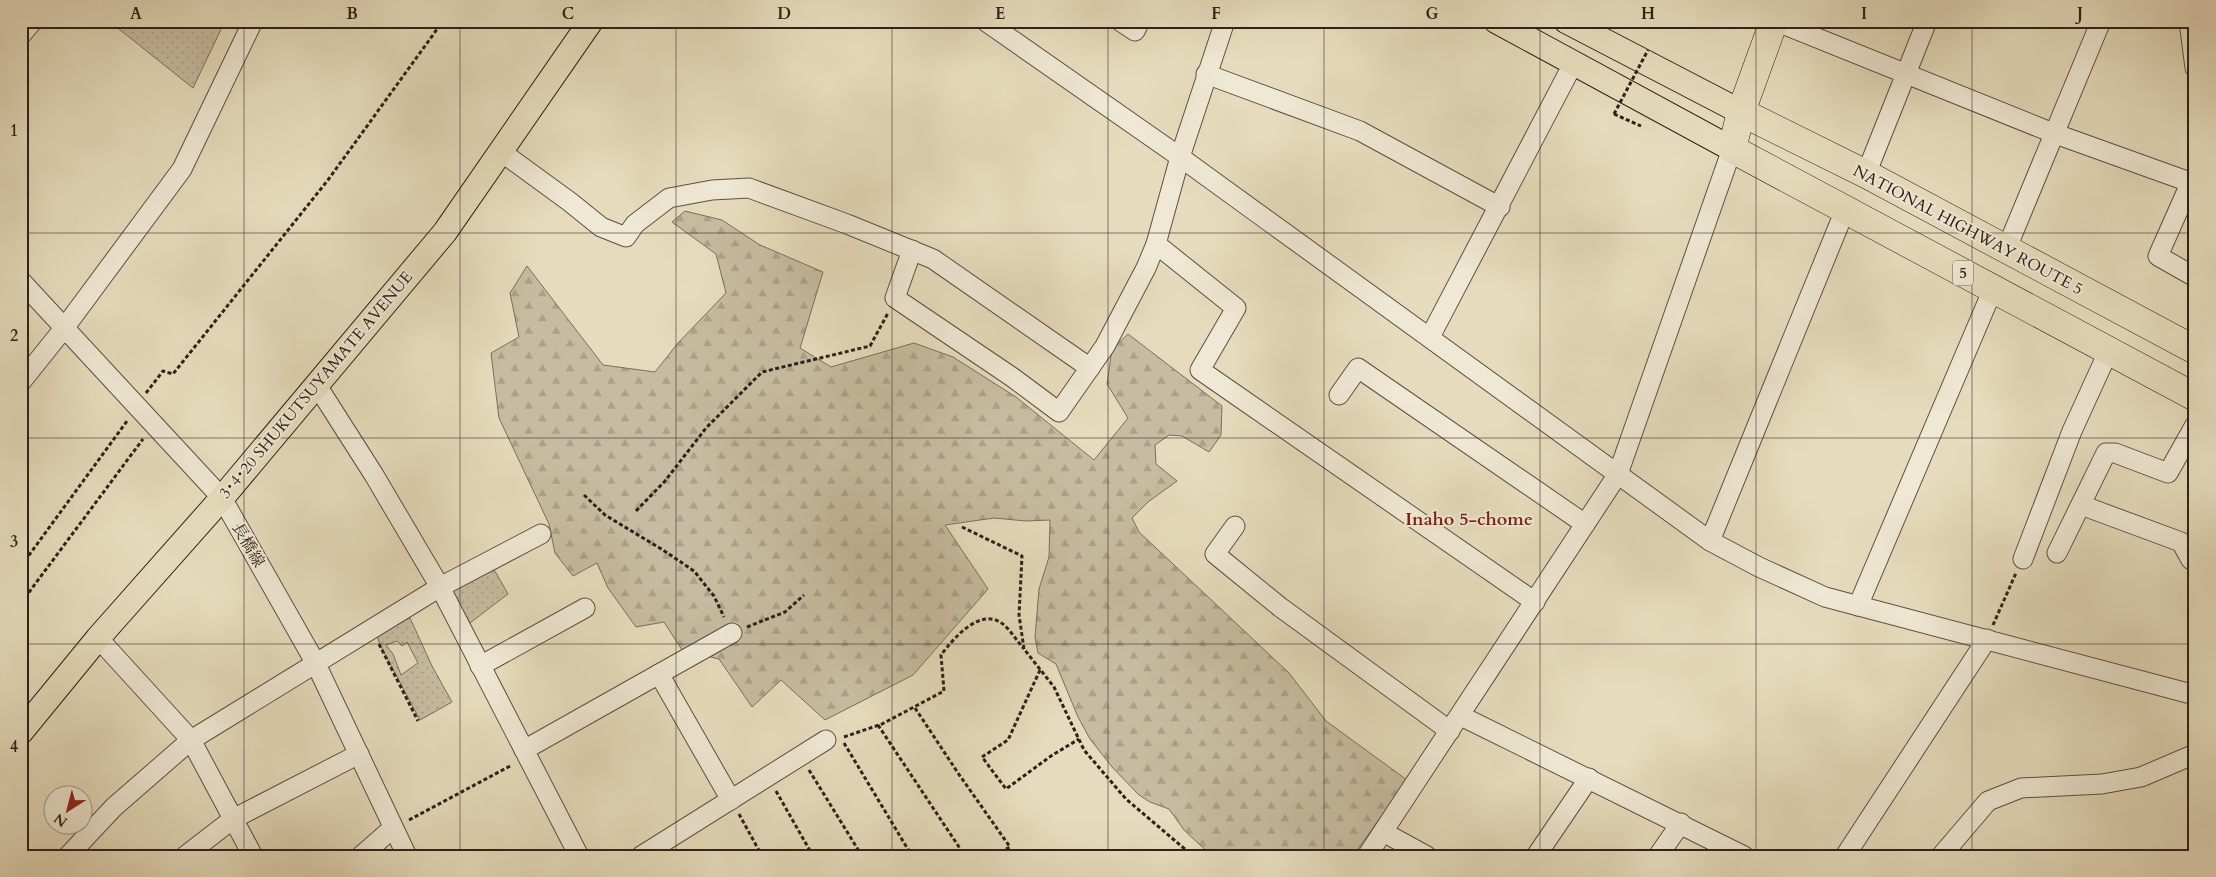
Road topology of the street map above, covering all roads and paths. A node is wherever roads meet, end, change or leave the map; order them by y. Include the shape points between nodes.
1 (33, 21) edge
2 (253, 21) edge
3 (443, 21) edge
4 (590, 21) edge
5 (985, 21) edge
6 (1120, 21) edge
7 (1140, 21) edge
8 (1225, 21) edge
9 (1496, 21) edge
10 (1566, 21) edge
11 (1774, 21) edge
12 (1926, 21) edge
13 (2101, 21) edge
14 (2189, 21) edge
15 (1590, 27) edge
16 (21, 35) edge
17 (1648, 50) dead end
18 (1574, 62) junction
19 (2195, 68) edge
20 (1206, 74) junction
21 (1906, 75) junction
22 (1741, 112) junction
23 (1641, 126) dead end
24 (2053, 133) junction
25 (1732, 148) junction
26 (500, 151) junction
27 (1180, 157) junction
28 (1866, 174) junction
29 (2192, 184) edge
30 (1500, 206) junction
31 (1845, 210) junction
32 (1156, 244) junction
33 (912, 250) junction
34 (2006, 250) junction
35 (2195, 277) edge
36 (21, 281) edge
37 (1993, 289) junction
38 (895, 298) junction
39 (65, 327) junction
40 (1430, 337) junction
41 (2109, 350) junction
42 (2195, 350) edge
43 (1090, 368) junction
44 (21, 382) edge
45 (316, 384) junction
46 (147, 391) dead end
47 (1339, 395) dead end
48 (2195, 397) edge
49 (127, 422) dead end
50 (154, 424) junction
51 (2195, 425) edge
52 (1618, 474) junction
53 (584, 495) dead end
54 (222, 498) junction
55 (2080, 505) junction
56 (636, 511) dead end
57 (1585, 524) junction
58 (1235, 526) dead end
59 (962, 527) dead end
60 (541, 534) dead end
61 (1710, 541) junction
62 (2057, 553) dead end
63 (2023, 559) joint
64 (2191, 560) dead end
65 (21, 566) edge
66 (440, 587) junction
67 (804, 595) dead end
68 (1535, 602) junction
69 (21, 603) edge
70 (1858, 606) junction
71 (585, 608) dead end
72 (371, 629) junction
73 (732, 633) junction
74 (98, 638) junction
75 (1987, 639) junction
76 (1024, 649) junction
77 (315, 662) junction
78 (480, 666) junction
79 (1040, 670) junction
80 (660, 674) junction
81 (2195, 695) edge
82 (915, 708) junction
83 (1461, 716) junction
84 (418, 721) dead end
85 (878, 725) junction
86 (1450, 731) junction
87 (21, 732) edge
88 (1079, 739) junction
89 (191, 740) junction
90 (826, 740) dead end
91 (526, 753) junction
92 (359, 754) junction
93 (2195, 754) edge
94 (801, 756) junction
95 (768, 777) junction
96 (1589, 778) junction
97 (731, 800) junction
98 (233, 819) junction
99 (1681, 823) junction
100 (393, 828) junction
101 (1383, 832) junction
102 (667, 850) edge
103 (68, 856) edge
104 (185, 856) edge
105 (253, 856) edge
106 (361, 856) edge
107 (407, 856) edge
108 (579, 856) edge
109 (641, 856) edge
110 (762, 856) edge
111 (814, 856) edge
112 (862, 856) edge
113 (912, 856) edge
114 (965, 856) edge
115 (992, 856) edge
116 (1193, 856) edge
117 (1368, 856) edge
118 (1426, 856) edge
119 (1536, 856) edge
120 (1658, 856) edge
121 (1744, 856) edge
122 (1845, 856) edge
123 (1941, 856) edge

1 - 16 street
2 - 39 street via 182,169
3 - 46 path via 328,180 173,374 163,371
4 - 26 main road, 3･4･20 SHUKUTSUYAMATE AVENUE
5 - 27 street
6 - 7 street via 1135,31
8 - 20 street
9 - 18 main road
10 - 15 main road
11 - 21 street
11 - 22 highway
12 - 21 street
13 - 24 street
14 - 19 street
15 - 22 main road
17 - 23 path, bridge via 1614,114
18 - 25 main road
18 - 30 street
20 - 27 street
20 - 30 street via 1360,132
21 - 24 street
21 - 28 street
22 - 25 highway
22 - 28 highway, NATIONAL HIGHWAY ROUTE 5
24 - 29 street
24 - 34 street
25 - 31 highway, 5
25 - 52 street
26 - 33 street via 601,227 626,237 635,224 669,198 712,190 749,188
26 - 45 main road, 3･4･20 SHUKUTSUYAMATE AVENUE via 445,232
27 - 32 street
27 - 40 street
28 - 34 highway, NATIONAL HIGHWAY ROUTE 5
29 - 35 street via 2158,256
30 - 40 street
31 - 37 highway, 5
31 - 61 street
32 - 43 street via 1110,337
32 - 68 street via 1236,308 1200,370
33 - 38 street
33 - 43 street via 933,258
34 - 42 highway, NATIONAL HIGHWAY ROUTE 5
36 - 39 street, 長橋線
37 - 41 highway, 5
37 - 70 street
38 - 43 street via 1059,412
38 - 56 path via 870,346 762,372 706,428 665,481
39 - 44 street
39 - 50 street, 長橋線
40 - 52 street
41 - 48 highway, 5
41 - 63 street via 2072,431
45 - 54 main road, 3･4･20 SHUKUTSUYAMATE AVENUE
45 - 66 street via 374,474
47 - 57 street via 1358,368
49 - 65 path
50 - 54 street, 長橋線
50 - 69 path
51 - 55 street via 2168,473 2115,453 2106,453
52 - 57 street
52 - 61 street
53 - 73 path via 605,516 694,571 714,596
54 - 74 main road, 3･4･20 SHUKUTSUYAMATE AVENUE
54 - 77 street, 長橋線
55 - 62 street
55 - 64 street via 2181,542
57 - 68 street
58 - 86 street via 1215,554 1280,608
59 - 76 path via 1022,556 1019,615
60 - 66 street
61 - 70 street via 1825,597
63 - 75 path
66 - 72 street
66 - 78 street
67 - 73 path via 785,612
68 - 83 street
70 - 75 street
71 - 78 street
72 - 77 street
72 - 84 path
73 - 80 street
74 - 87 main road, 3･4･20 SHUKUTSUYAMATE AVENUE
74 - 89 street
75 - 81 street
75 - 122 street
76 - 79 path
76 - 82 path via 1003,624 988,619 974,623 961,632 941,655 944,691
77 - 89 street
77 - 92 street, 長橋線
78 - 91 street
79 - 88 path via 1054,687
79 - 88 path via 1008,740 982,757 1006,789
80 - 91 street
80 - 97 street
82 - 85 path
82 - 115 path via 1010,847
83 - 86 street
83 - 96 street
85 - 113 path via 840,738
85 - 114 path
86 - 101 street
88 - 116 path via 1084,750 1126,799
89 - 98 street
89 - 103 street via 114,807
90 - 94 street
91 - 100 path
91 - 108 street
92 - 98 street
92 - 100 street, 長橋線
93 - 123 street via 2141,777 2102,784 2020,788 1988,800
94 - 95 street
94 - 112 path
95 - 97 street
95 - 111 path
96 - 99 street
96 - 119 street
97 - 102 street
97 - 110 path
98 - 104 street
98 - 105 street
99 - 120 street
99 - 121 street
100 - 106 street
100 - 107 street, 長橋線
101 - 117 street
101 - 118 street
102 - 109 street

